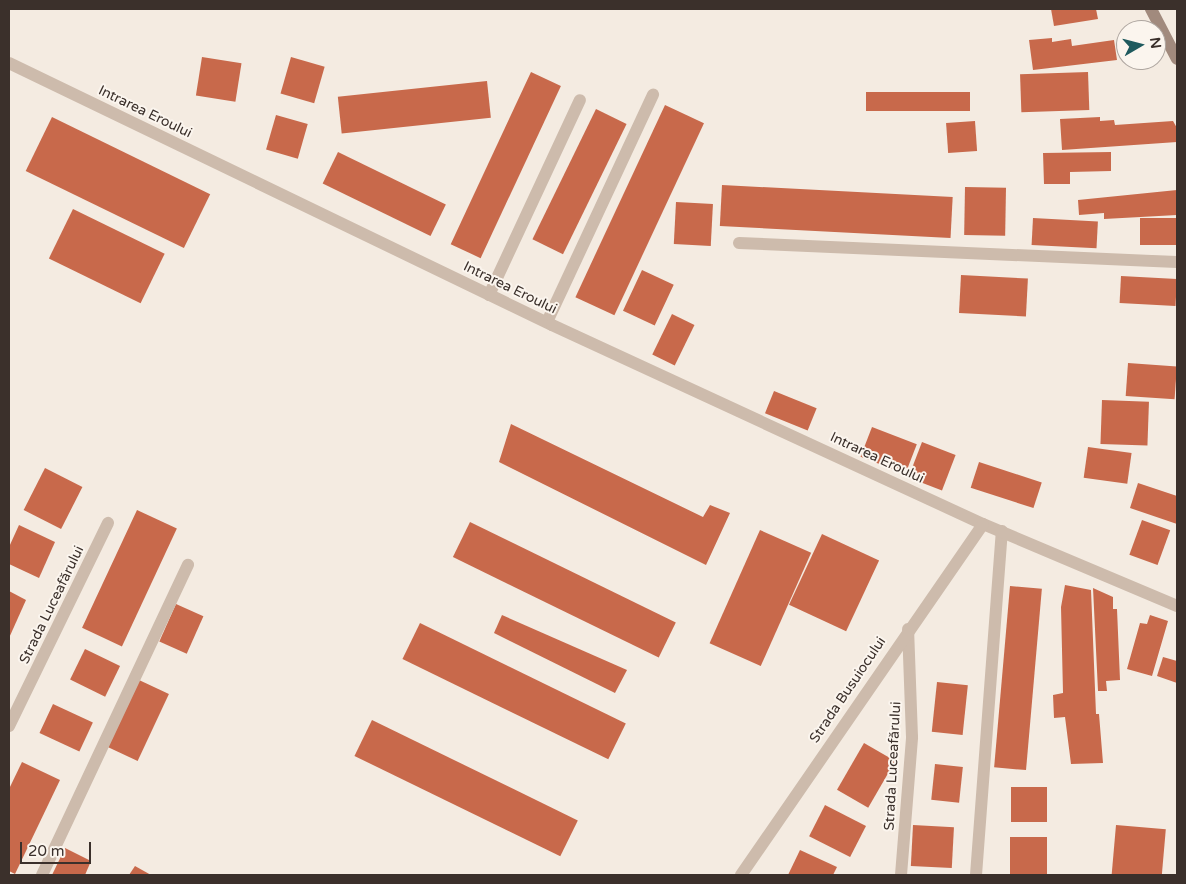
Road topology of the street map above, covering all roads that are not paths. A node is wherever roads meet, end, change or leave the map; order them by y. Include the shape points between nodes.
1 (1151, 9) edge
2 (1177, 58) edge
3 (9, 63) edge
4 (653, 95) dead end
5 (580, 100) dead end
6 (739, 243) dead end
7 (1177, 262) edge
8 (490, 295) junction
9 (547, 322) junction
10 (108, 523) dead end
11 (983, 524) junction
12 (1002, 531) junction
13 (188, 565) dead end
14 (1177, 606) edge
15 (908, 629) junction
16 (9, 726) edge
17 (42, 875) edge
18 (741, 875) edge
19 (901, 875) edge
20 (976, 875) edge

1 - 2 main road
3 - 8 street, Intrarea Eroului
4 - 9 street
5 - 8 street
6 - 7 street
8 - 9 street, Intrarea Eroului
9 - 11 street, Intrarea Eroului
10 - 16 street, Strada Luceafărului
11 - 12 street, Intrarea Eroului
11 - 15 street, Strada Busuiocului
12 - 14 street, Intrarea Eroului
12 - 20 street
13 - 17 street
15 - 18 street, Strada Busuiocului
15 - 19 street, Strada Luceafărului via 912,737

